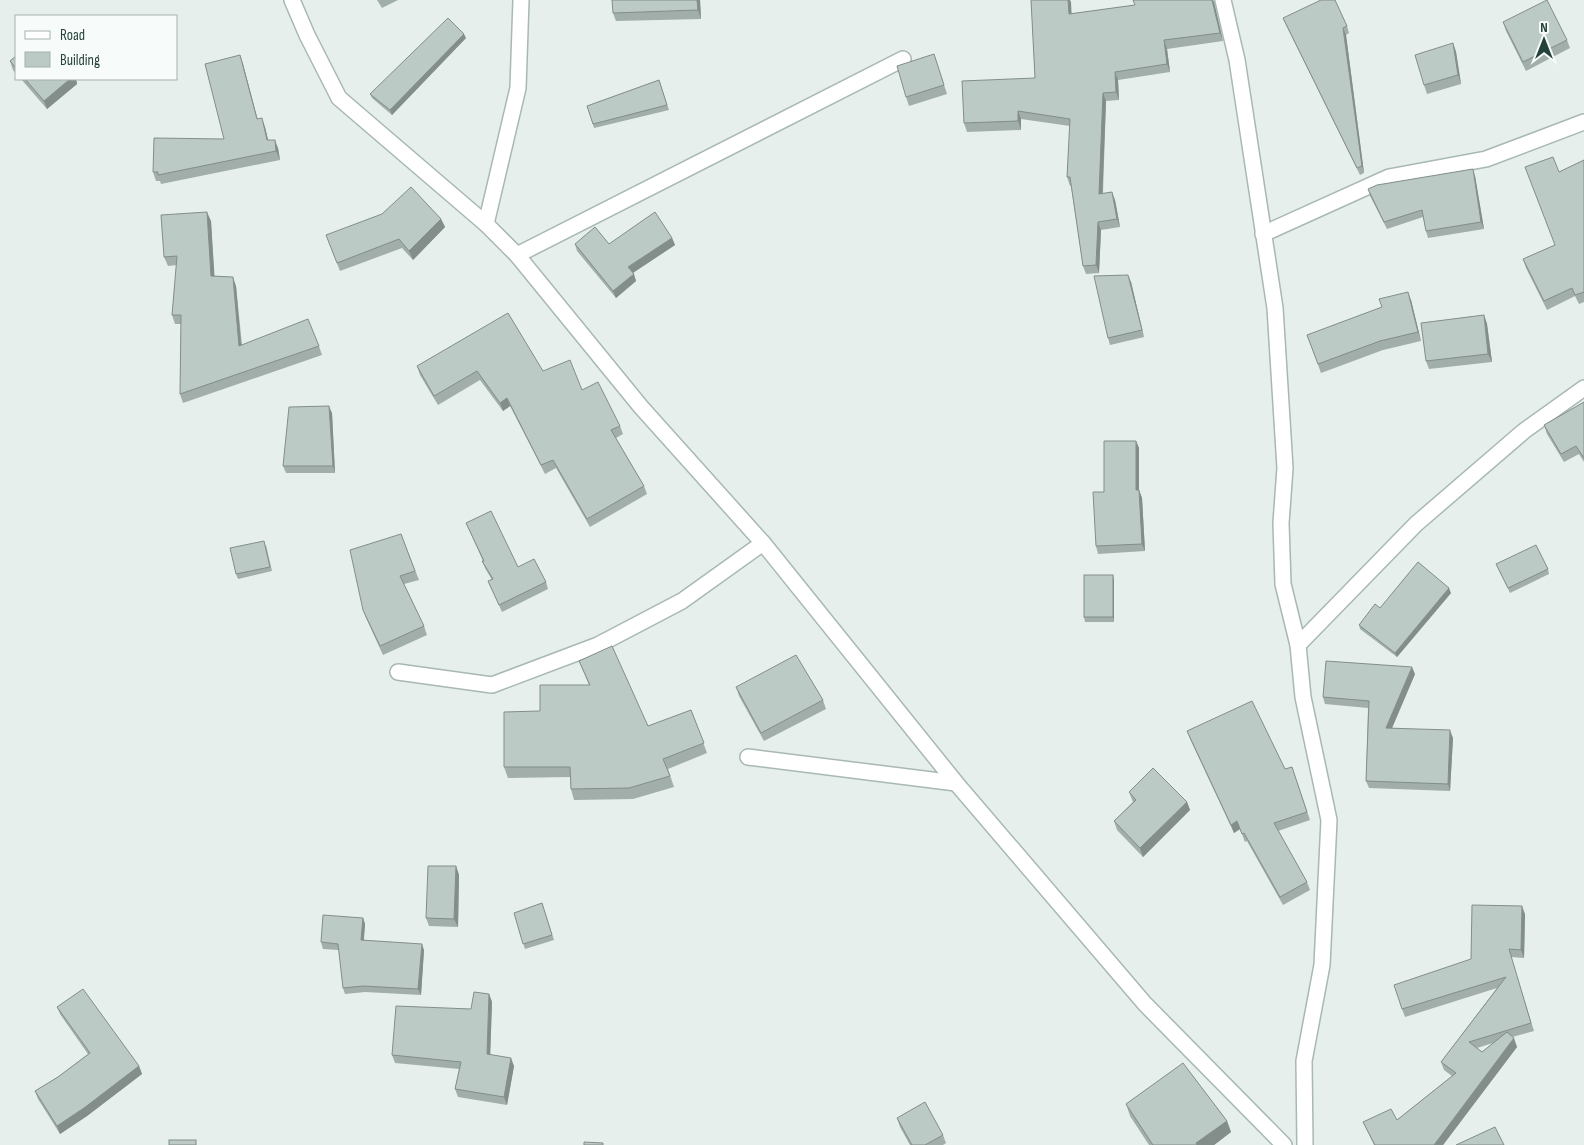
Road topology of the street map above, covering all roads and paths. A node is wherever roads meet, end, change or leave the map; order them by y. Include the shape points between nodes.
1 (292, 0) edge
2 (521, 0) edge
3 (1223, 0) edge
4 (903, 59) dead end
5 (1584, 122) edge
6 (486, 224) junction
7 (1263, 234) junction
8 (517, 255) junction
9 (1584, 388) edge
10 (763, 543) junction
11 (1298, 644) junction
12 (398, 672) dead end
13 (748, 757) dead end
14 (956, 783) junction
15 (1284, 1145) edge
16 (1305, 1145) edge

1 - 6 street via 339,98
2 - 6 street via 518,88
3 - 7 street via 1238,60
4 - 8 street
5 - 7 street via 1486,159 1389,177
6 - 8 street
7 - 11 street via 1276,308 1285,468 1281,523 1282,584
8 - 10 street via 641,407
9 - 11 street via 1524,431 1416,524
10 - 12 street via 665,610 598,644 492,685
10 - 14 street
11 - 16 street via 1303,697 1329,820 1322,965 1304,1061
13 - 14 street
14 - 15 street via 1145,1004

